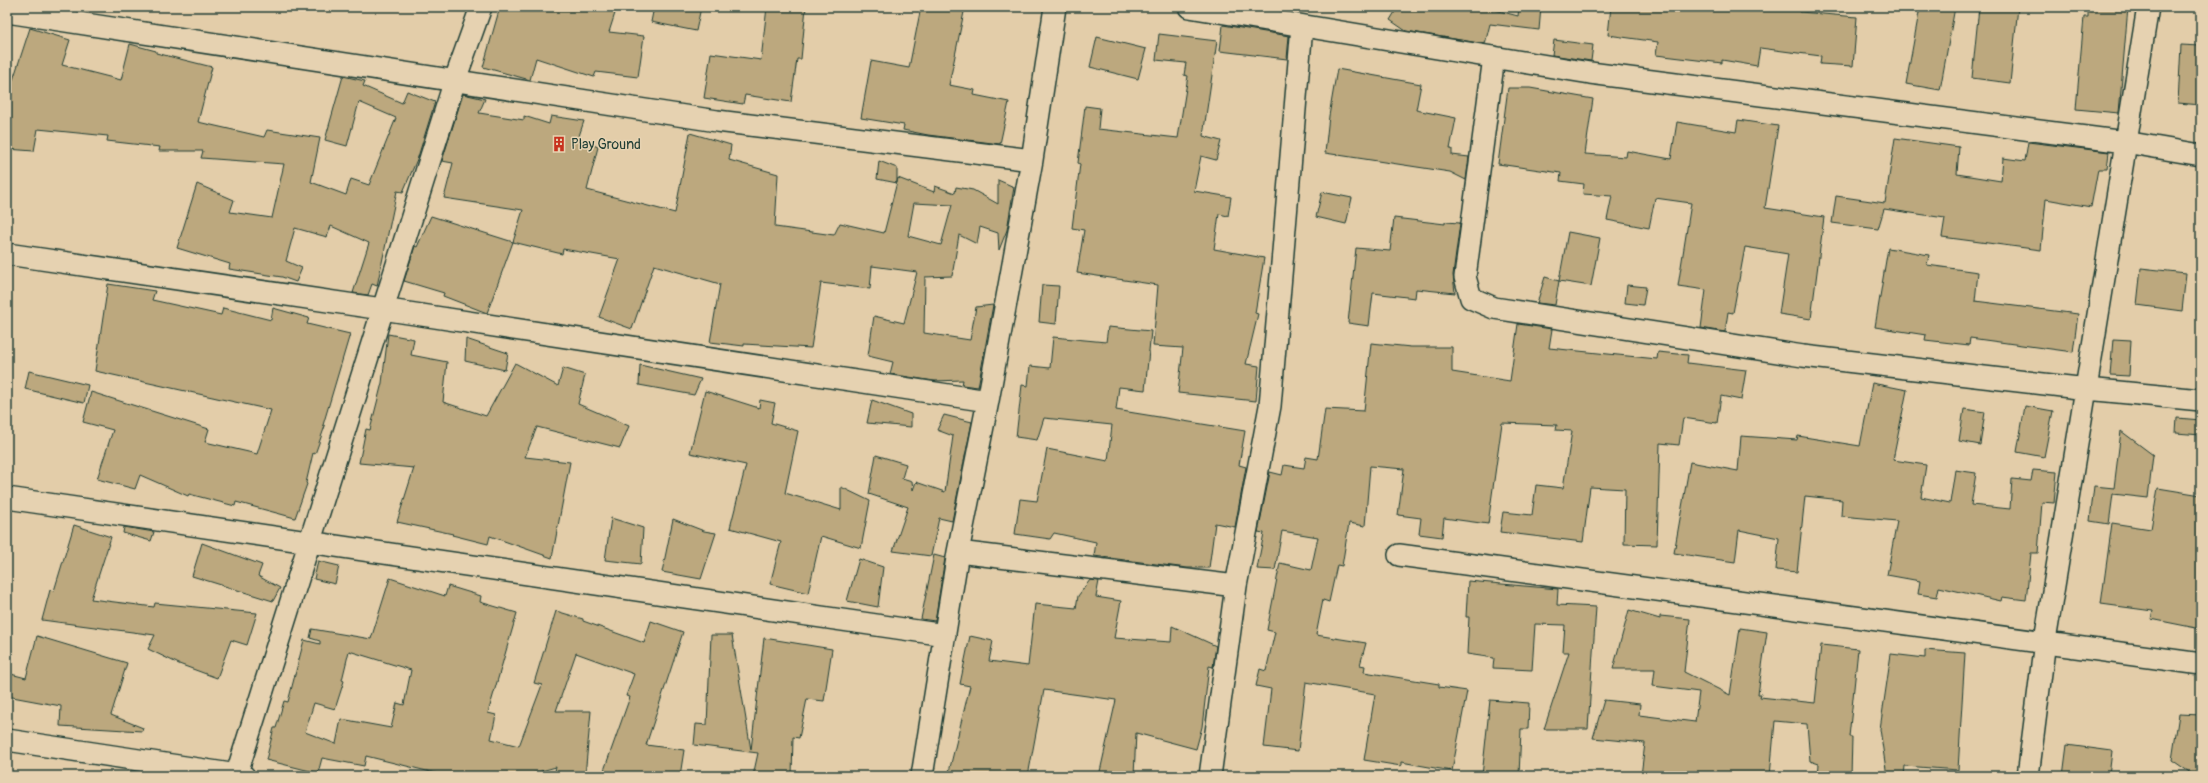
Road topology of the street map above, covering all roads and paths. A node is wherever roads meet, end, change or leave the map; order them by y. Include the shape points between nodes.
1 (481, 7) edge
2 (1055, 7) edge
3 (1189, 7) edge
4 (2148, 7) edge
5 (7, 12) edge
6 (1302, 26) junction
7 (1494, 57) junction
8 (455, 80) junction
9 (2125, 142) junction
10 (2201, 155) edge
11 (1032, 160) junction
12 (7, 254) edge
13 (382, 309) junction
14 (2087, 389) junction
15 (2201, 400) edge
16 (988, 401) junction
17 (7, 498) edge
18 (309, 542) junction
19 (958, 552) junction
20 (1398, 555) dead end
21 (1236, 586) junction
22 (945, 635) junction
23 (2045, 641) junction
24 (2201, 664) edge
25 (7, 740) edge
26 (239, 776) edge
27 (922, 776) edge
28 (1210, 776) edge
29 (2028, 776) edge

1 - 8 street
2 - 11 street
3 - 6 street
4 - 9 street
5 - 8 street
6 - 7 street
6 - 21 street via 1270,406
7 - 9 street via 1590,72
7 - 14 street via 1465,277 1471,298 1494,308 1803,356
8 - 11 street via 717,121
8 - 13 street
9 - 10 street
9 - 14 street
11 - 16 street
12 - 13 street
13 - 16 street
13 - 18 street
14 - 15 street
14 - 23 street
16 - 19 street
17 - 18 street
18 - 22 street
18 - 26 street
19 - 21 street
19 - 22 street
20 - 23 street
21 - 28 street
22 - 27 street
23 - 24 street
23 - 29 street
25 - 26 street

